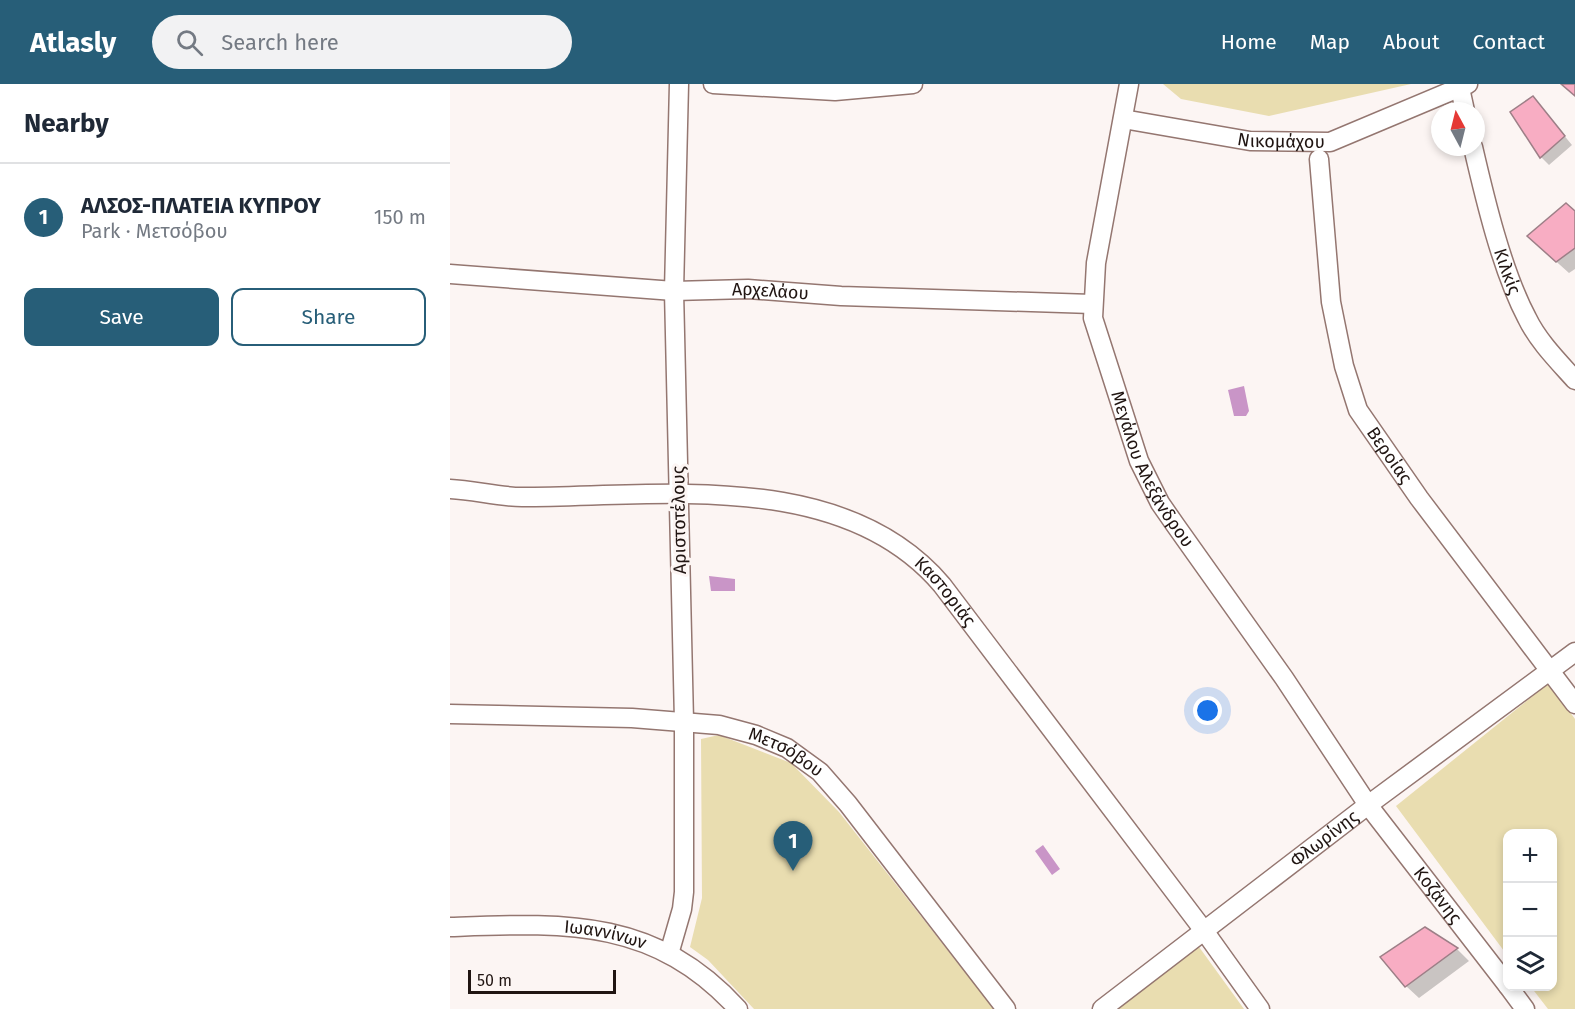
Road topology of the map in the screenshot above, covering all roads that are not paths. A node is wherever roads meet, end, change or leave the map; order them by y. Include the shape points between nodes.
1 (679, 84) edge
2 (713, 84) edge
3 (913, 84) edge
4 (1129, 84) edge
5 (1464, 86) edge
6 (1465, 102) edge
7 (1123, 119) junction
8 (1475, 156) edge
9 (1319, 159) dead end
10 (450, 274) edge
11 (674, 291) junction
12 (1092, 304) junction
13 (1575, 380) edge
14 (450, 489) edge
15 (678, 495) junction
16 (1575, 652) edge
17 (1549, 669) junction
18 (1575, 704) edge
19 (450, 714) edge
20 (684, 721) junction
21 (1368, 805) junction
22 (450, 927) edge
23 (1205, 932) junction
24 (669, 954) junction
25 (1503, 980) edge
26 (1512, 991) edge
27 (738, 1009) edge
28 (1006, 1009) edge
29 (1102, 1009) edge
30 (1260, 1009) edge
31 (1525, 1009) edge

1 - 11 street, Αριστοτέλους
2 - 3 street via 835,91
4 - 7 street, Μεγάλου Αλεξάνδρου
5 - 6 street
5 - 7 street, Νικομάχου via 1330,142 1250,141
7 - 12 street, Μεγάλου Αλεξάνδρου
8 - 13 street, Κιλκίς via 1493,225 1521,306 1533,330
9 - 17 street, Βεροίας via 1335,331 1358,410 1419,498
10 - 11 street, Αρχελάου
11 - 12 street, Αρχελάου via 748,289
11 - 15 street, Αριστοτέλους
12 - 21 street, Μεγάλου Αλεξάνδρου via 1098,337 1130,437 1160,503
14 - 15 street, Καστοριάς via 522,497
15 - 20 street, Αριστοτέλους
15 - 23 street, Καστοριάς via 762,499 833,514 875,530 920,560
16 - 17 street, Φλωρίνης
17 - 18 street, Βεροίας
17 - 21 street, Φλωρίνης
19 - 20 street, Μετσόβου
20 - 24 street, Αριστοτέλους via 684,892
20 - 28 street, Μετσόβου via 756,735 788,748 819,772
21 - 23 street, Φλωρίνης
21 - 25 street, Κοζάνης
22 - 24 street, Ιωαννίνων via 573,926 624,936
23 - 29 street, Φλωρίνης
23 - 30 street, Καστοριάς
24 - 27 street, Ιωαννίνων via 699,972
26 - 31 street, Κοζάνης

